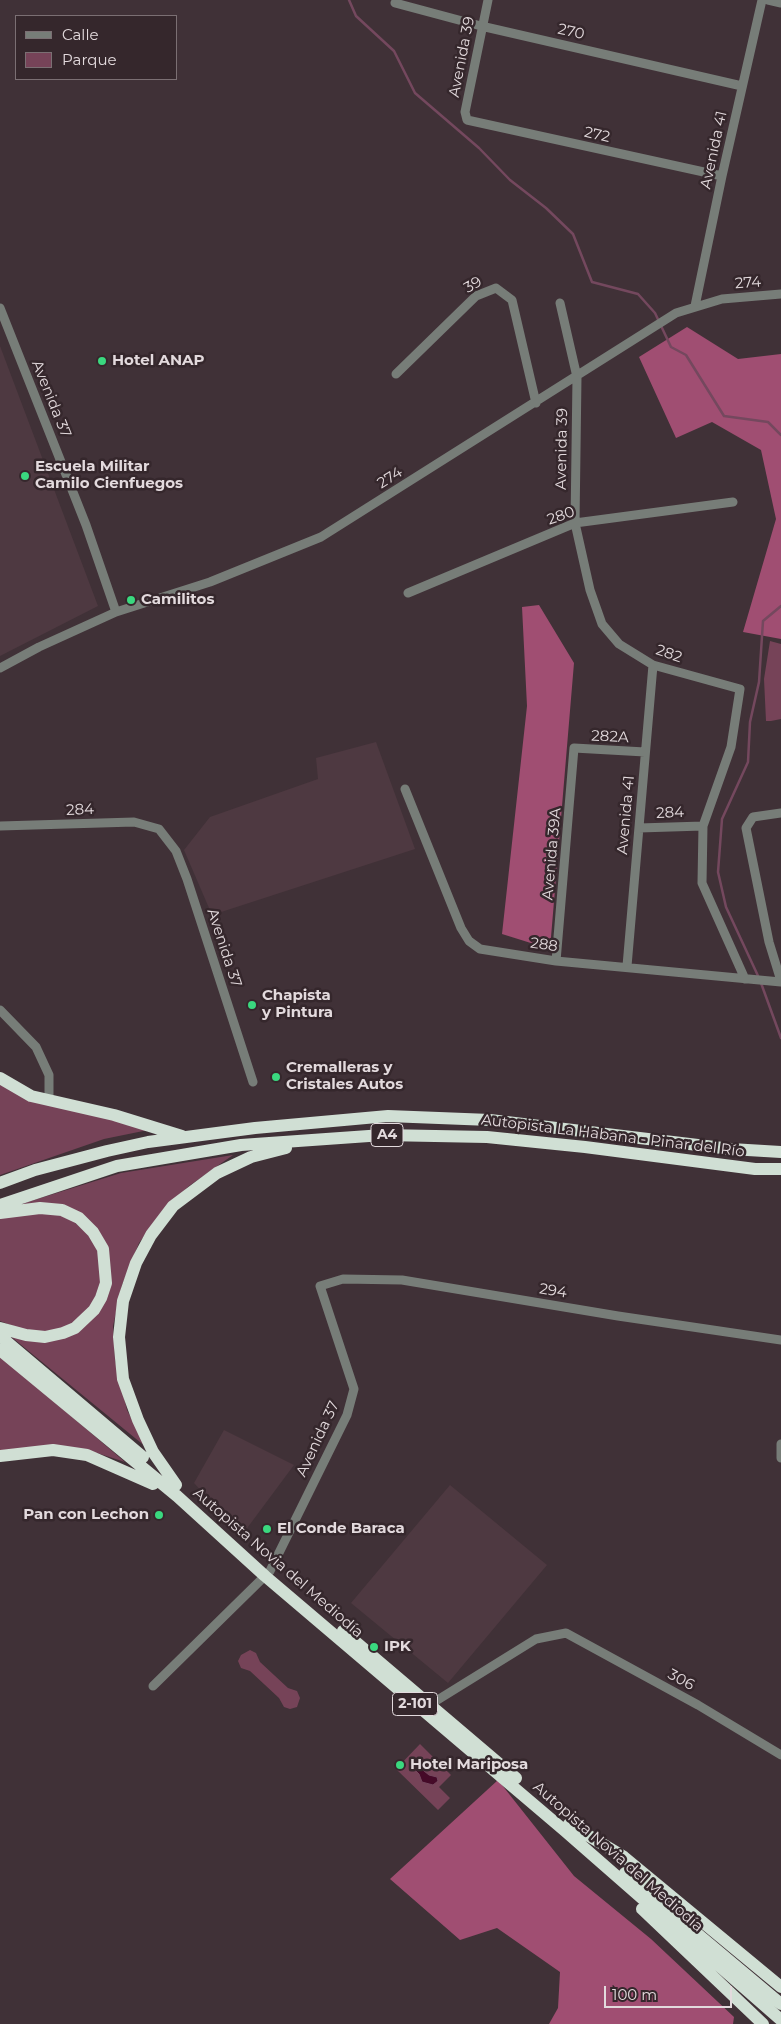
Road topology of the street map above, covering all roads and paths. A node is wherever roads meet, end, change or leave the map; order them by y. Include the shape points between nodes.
1 (488, 0) edge
2 (762, 0) edge
3 (768, 0) edge
4 (395, 3) dead end
5 (781, 3) edge
6 (481, 26) junction
7 (742, 86) junction
8 (467, 120) joint
9 (722, 176) junction
10 (781, 294) edge
11 (560, 303) dead end
12 (695, 306) junction
13 (0, 308) edge
14 (396, 374) dead end
15 (577, 377) junction
16 (536, 403) junction
17 (733, 502) dead end
18 (575, 523) junction
19 (408, 593) dead end
20 (116, 612) junction
21 (602, 624) joint
22 (653, 665) junction
23 (0, 668) edge
24 (574, 748) joint
25 (645, 752) junction
26 (405, 789) dead end
27 (781, 813) edge
28 (0, 826) edge
29 (703, 826) junction
30 (638, 828) junction
31 (159, 829) joint
32 (556, 961) junction
33 (627, 966) junction
34 (745, 979) junction
35 (781, 982) edge
36 (0, 1010) edge
37 (0, 1078) edge
38 (252, 1082) dead end
39 (49, 1101) junction
40 (383, 1135) junction
41 (186, 1137) junction
42 (781, 1152) edge
43 (781, 1169) edge
44 (0, 1183) edge
45 (0, 1205) edge
46 (0, 1213) edge
47 (320, 1286) joint
48 (0, 1328) edge
49 (0, 1336) edge
50 (781, 1340) edge
51 (0, 1350) edge
52 (781, 1444) edge
53 (0, 1456) edge
54 (781, 1458) edge
55 (177, 1491) junction
56 (268, 1574) junction
57 (153, 1686) dead end
58 (428, 1708) junction
59 (781, 1755) edge
60 (567, 1828) junction
61 (607, 1864) junction
62 (781, 1987) edge
63 (781, 2004) edge
64 (781, 2020) edge
65 (763, 2024) edge

1 - 6 street, Avenida 39
2 - 7 street, Avenida 41
3 - 5 street
4 - 6 street, 270
6 - 7 street, 270
6 - 8 street, Avenida 39 via 465,112
7 - 9 street, Avenida 41
8 - 9 street, 272
9 - 12 street, Avenida 41
10 - 12 street, 274 via 722,299
11 - 15 street, Avenida 39
12 - 15 street, 274 via 650,328
13 - 20 street, Avenida 37 via 86,525
14 - 16 street, 39 via 476,296 496,288 512,300
15 - 16 street, 274
15 - 18 street, Avenida 39
16 - 20 street, 274 via 321,538 210,582
17 - 18 street, 280
18 - 19 street, 280
18 - 21 street, Avenida 39 via 590,590
20 - 23 street, 274
21 - 22 street, 282 via 619,644
22 - 25 street, Avenida 41
22 - 29 street, 282 via 740,689 731,747
24 - 25 street, 282A
24 - 32 street, Avenida 39A
25 - 30 street, Avenida 41
26 - 32 street, 288 via 469,941 480,949
27 - 35 street via 752,817 746,828 769,942
28 - 31 street, 284 via 134,822
29 - 30 street, 284
29 - 34 street via 702,883
30 - 33 street, Avenida 41
31 - 38 street, Avenida 37 via 176,851 187,879
32 - 33 street, 288
33 - 34 street, 288
34 - 35 street, 288
36 - 39 street via 36,1046 49,1075
37 - 39 highway via 31,1096
39 - 41 highway via 114,1115
40 - 43 highway, Autopista La Habana - Pinar del Río / A4 via 487,1137 755,1169
40 - 45 highway, Autopista La Habana - Pinar del Río / A4 via 241,1145 117,1166
40 - 55 highway via 283,1149 251,1157 217,1174 173,1206 151,1234 136,1263 123,1301 119,1337 123,1379 153,1452
41 - 42 highway, Autopista La Habana - Pinar del Río / A4 via 388,1116 490,1120
41 - 44 highway, Autopista La Habana - Pinar del Río / A4 via 108,1150
46 - 48 highway via 40,1208 62,1210 79,1218 94,1232 103,1249 106,1283 94,1310 75,1328 63,1334 45,1337
47 - 50 street, 294 via 343,1279 402,1280
47 - 56 street, Avenida 37 via 354,1389 347,1415
49 - 55 highway, Autopista Novia del Mediodía / 2-101
51 - 55 highway, Autopista Novia del Mediodía / 2-101
52 - 54 street
53 - 55 highway via 52,1450 87,1455
55 - 56 highway, Autopista Novia del Mediodía / 2-101
56 - 57 street, Avenida 37
56 - 58 highway, Autopista Novia del Mediodía / 2-101
58 - 59 street, 306 via 536,1638 566,1633 698,1705
58 - 60 highway, Autopista Novia del Mediodía / 2-101
60 - 61 highway, Autopista Novia del Mediodía / 2-101
60 - 62 highway via 624,1857
60 - 65 highway via 599,1868
61 - 63 highway, Autopista Novia del Mediodía / 2-101
61 - 64 highway, Autopista Novia del Mediodía / 2-101

